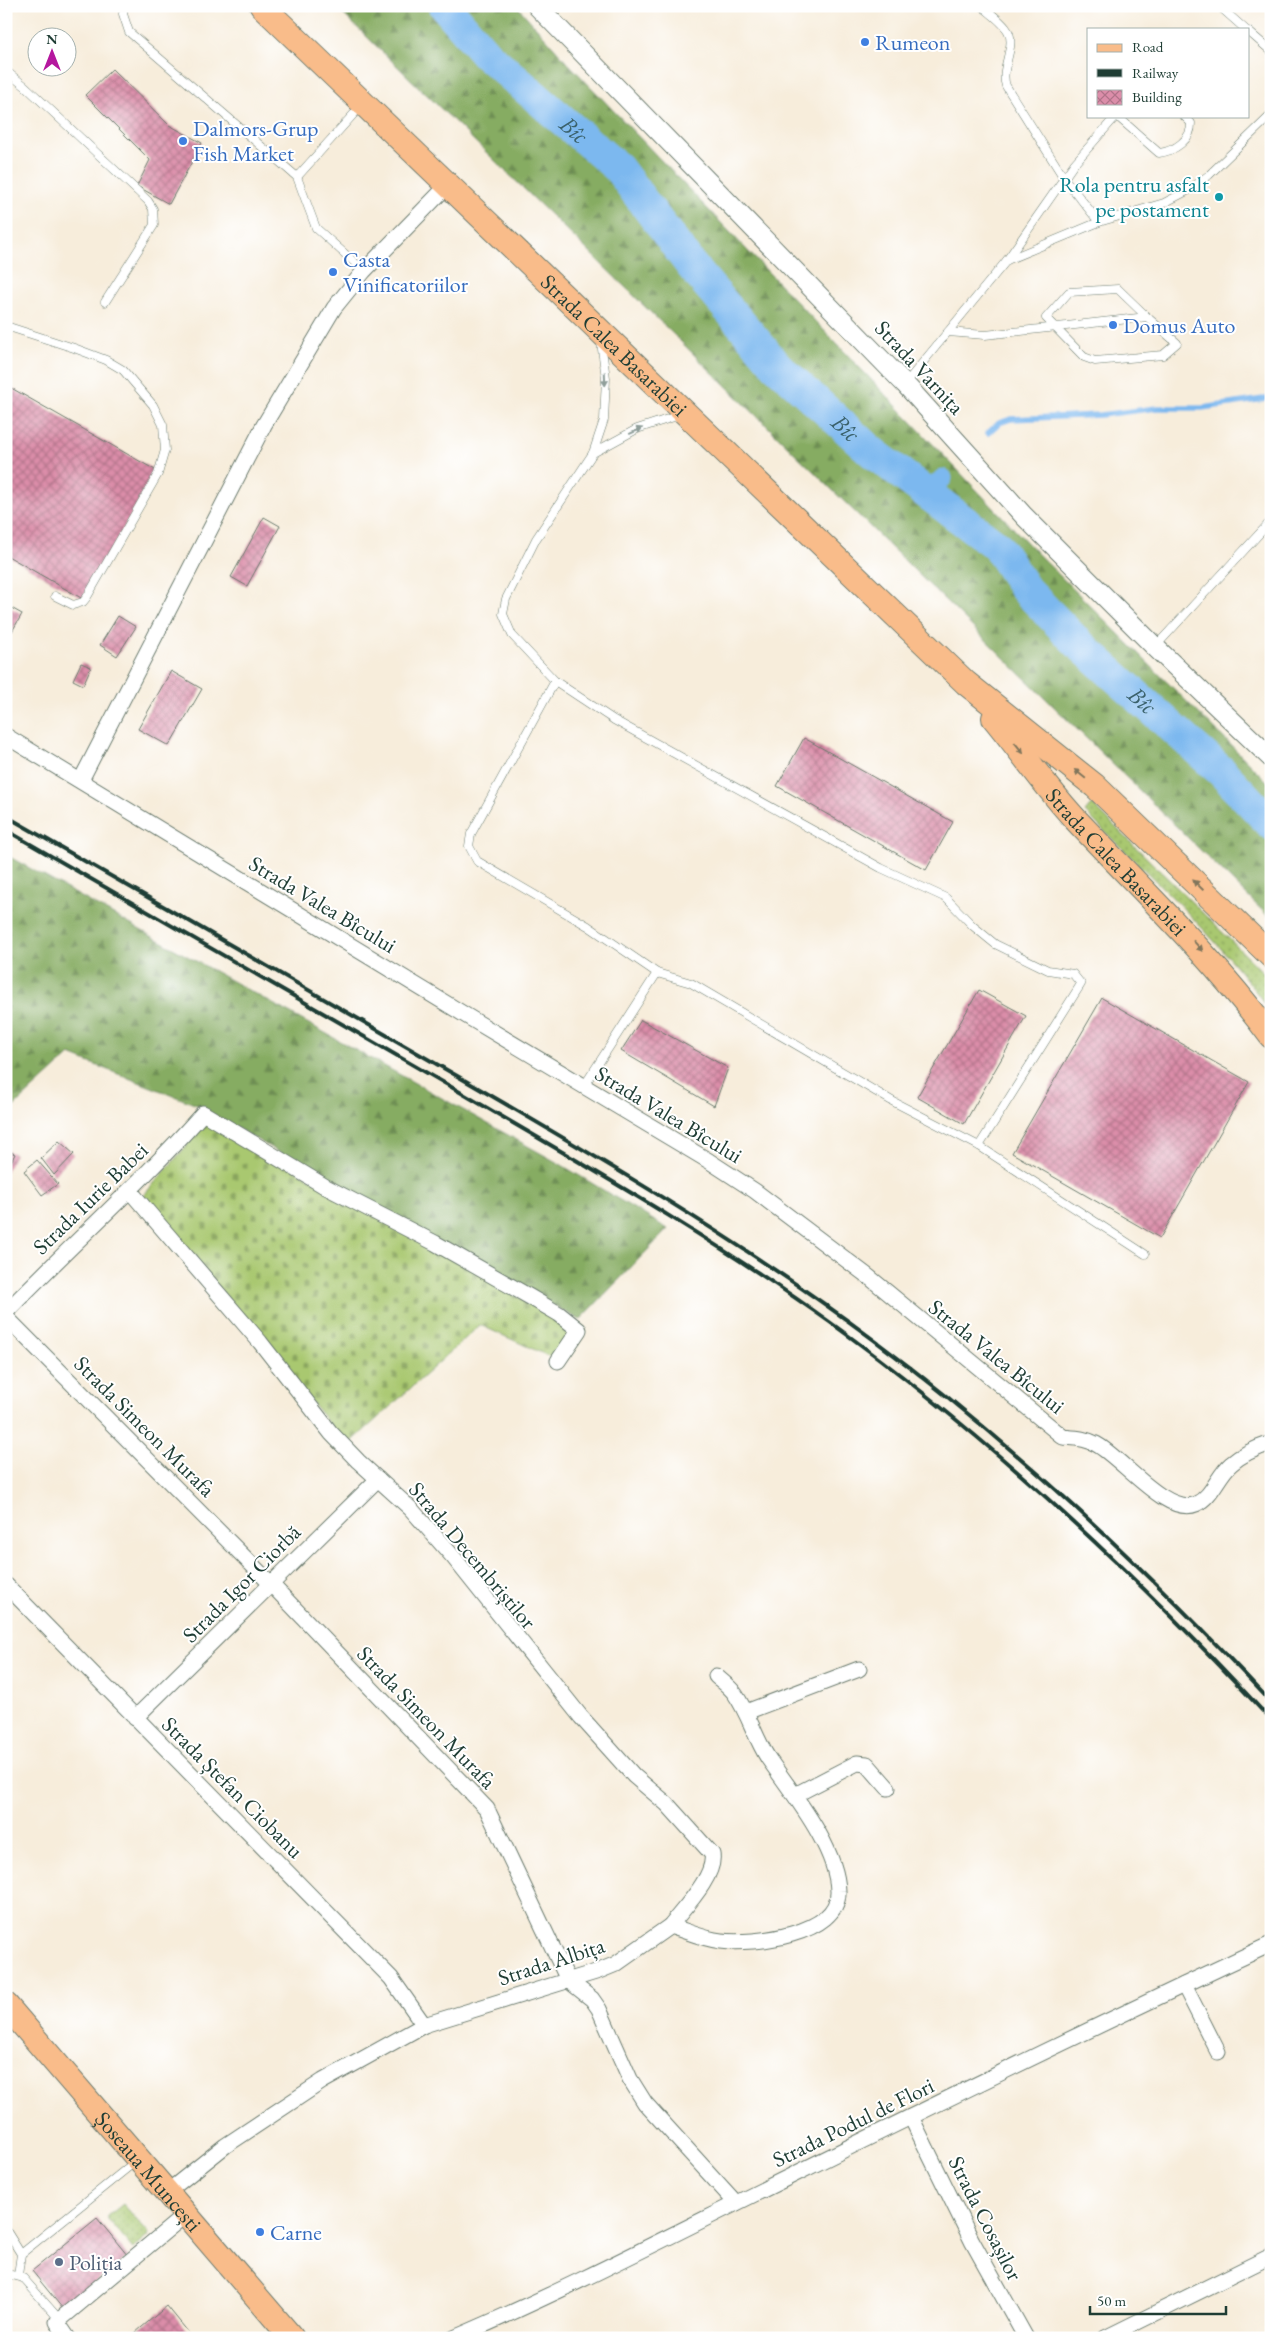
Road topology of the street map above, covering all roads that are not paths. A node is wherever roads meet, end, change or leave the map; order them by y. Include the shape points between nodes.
1 (124, 6) edge
2 (262, 6) edge
3 (538, 6) edge
4 (982, 6) edge
5 (1219, 6) edge
6 (1244, 28) edge
7 (1250, 33) edge
8 (1271, 51) edge
9 (6, 71) edge
10 (362, 104) junction
11 (1271, 115) edge
12 (1114, 118) edge
13 (1118, 118) edge
14 (1186, 118) edge
15 (297, 177) junction
16 (1064, 178) junction
17 (448, 184) junction
18 (1099, 222) junction
19 (1007, 260) junction
20 (364, 271) junction
21 (105, 302) dead end
22 (1147, 317) junction
23 (6, 326) edge
24 (1052, 326) junction
25 (600, 331) junction
26 (948, 332) junction
27 (905, 384) junction
28 (686, 413) junction
29 (593, 453) junction
30 (1271, 521) edge
31 (55, 596) dead end
32 (1154, 647) junction
33 (555, 681) junction
34 (966, 683) junction
35 (6, 736) edge
36 (1271, 758) edge
37 (81, 780) junction
38 (1271, 956) edge
39 (657, 973) junction
40 (1271, 1036) edge
41 (584, 1086) junction
42 (979, 1146) junction
43 (130, 1191) junction
44 (1145, 1254) dead end
45 (6, 1312) edge
46 (6, 1317) edge
47 (558, 1361) dead end
48 (1271, 1443) edge
49 (378, 1479) junction
50 (271, 1584) junction
51 (6, 1585) edge
52 (859, 1669) dead end
53 (716, 1676) dead end
54 (746, 1712) junction
55 (135, 1718) junction
56 (888, 1788) dead end
57 (795, 1795) junction
58 (670, 1926) junction
59 (1271, 1944) edge
60 (568, 1980) junction
61 (1184, 1985) junction
62 (6, 2005) edge
63 (424, 2024) junction
64 (1218, 2052) dead end
65 (911, 2117) junction
66 (138, 2159) junction
67 (166, 2193) junction
68 (736, 2203) junction
69 (185, 2215) junction
70 (6, 2230) edge
71 (21, 2254) junction
72 (1271, 2256) edge
73 (18, 2275) junction
74 (6, 2277) edge
75 (61, 2331) edge
76 (292, 2338) edge
77 (454, 2338) edge
78 (1026, 2338) edge
79 (1106, 2338) edge

1 - 15 lane via 130,32
2 - 10 main road, Strada Calea Basarabiei
3 - 27 street, Strada Varnița
4 - 16 lane via 1010,34 1003,73 1006,86
5 - 6 lane
7 - 8 lane
9 - 21 lane via 134,187 153,209 154,225
10 - 15 lane
10 - 17 main road, Strada Calea Basarabiei
11 - 18 lane via 1189,190 1164,203
12 - 16 lane
13 - 14 lane via 1159,153 1177,148 1189,134 1191,124
15 - 20 lane via 316,228
16 - 18 lane
16 - 19 lane
17 - 20 street
17 - 25 main road, Strada Calea Basarabiei
18 - 19 lane
19 - 26 lane
20 - 37 street via 334,308 264,425
22 - 24 lane
22 - 24 lane via 1118,289 1069,292 1046,318
22 - 24 lane via 1176,343 1163,355 1095,361 1084,357
23 - 31 lane via 106,360 123,370 153,405 163,425 165,450 158,474 87,597 73,605
24 - 26 lane via 985,335
25 - 28 main road, Strada Calea Basarabiei
25 -> 29 lane via 606,378 604,420
26 - 27 lane
27 - 32 street, Strada Varnița via 1024,516
29 -> 28 lane via 637,429
28 - 34 main road, Strada Calea Basarabiei
29 - 33 lane via 536,539 506,599 503,614 512,635
30 - 32 lane
32 - 36 street, Strada Varnița
33 - 39 lane via 471,834 469,846 477,861 588,926
33 - 42 lane via 614,720 881,868 946,898 995,944 1048,970 1073,974 1081,984
38 -> 34 main road, Strada Calea Basarabiei via 1095,786
34 -> 40 main road, Strada Calea Basarabiei via 1076,820 1224,974
35 - 37 street, Strada Valea Bîcului
37 - 41 street, Strada Valea Bîcului
39 - 41 lane
39 - 42 lane via 691,983 892,1101
41 - 48 street, Strada Valea Bîcului via 755,1192 869,1277 1063,1437 1086,1439 1098,1445 1157,1494 1175,1504 1186,1507 1198,1504 1230,1464
42 - 44 lane
43 - 45 street, Strada Iurie Babei
43 - 47 street, Strada Iurie Babei via 203,1113 288,1166 435,1243 559,1314 580,1330
43 - 49 street, Strada Decembriștilor via 260,1342 331,1433
46 - 50 street, Strada Simeon Murafa
49 - 50 street, Strada Igor Ciorbă
49 - 58 street, Strada Decembriștilor via 411,1509 448,1551 608,1748 712,1854 714,1862 708,1875
50 - 55 street, Strada Igor Ciorbă
50 - 60 street, Strada Simeon Murafa via 487,1809
51 - 55 street, Strada Ștefan Ciobanu
52 - 54 street
53 - 54 street via 734,1693
54 - 57 street via 758,1743
55 - 63 street, Strada Ștefan Ciobanu via 391,1978
56 - 57 street via 867,1764 857,1762
57 - 58 street via 822,1842 835,1873 838,1893 833,1910 814,1926 802,1931 748,1941 720,1941
58 - 60 street, Strada Albița via 616,1964
59 - 61 street, Strada Podul de Flori
60 - 63 street, Strada Albița
60 - 68 street, Strada Simeon Murafa via 592,1999 599,2009 630,2079 645,2103
61 - 64 street
61 - 65 street, Strada Podul de Flori
62 - 66 main road, Șoseaua Muncești
63 - 67 street, Strada Albița via 323,2081 225,2146
65 - 68 street, Strada Podul de Flori
65 - 78 street, Strada Cosașilor via 972,2241
66 - 67 main road, Șoseaua Muncești
66 - 71 lane
67 - 69 main road, Șoseaua Muncești
68 - 77 street, Strada Podul de Flori via 542,2300
69 - 75 street
69 - 76 main road, Șoseaua Muncești
70 - 71 lane
71 - 73 lane
72 - 79 street
73 - 74 lane
73 - 75 lane

